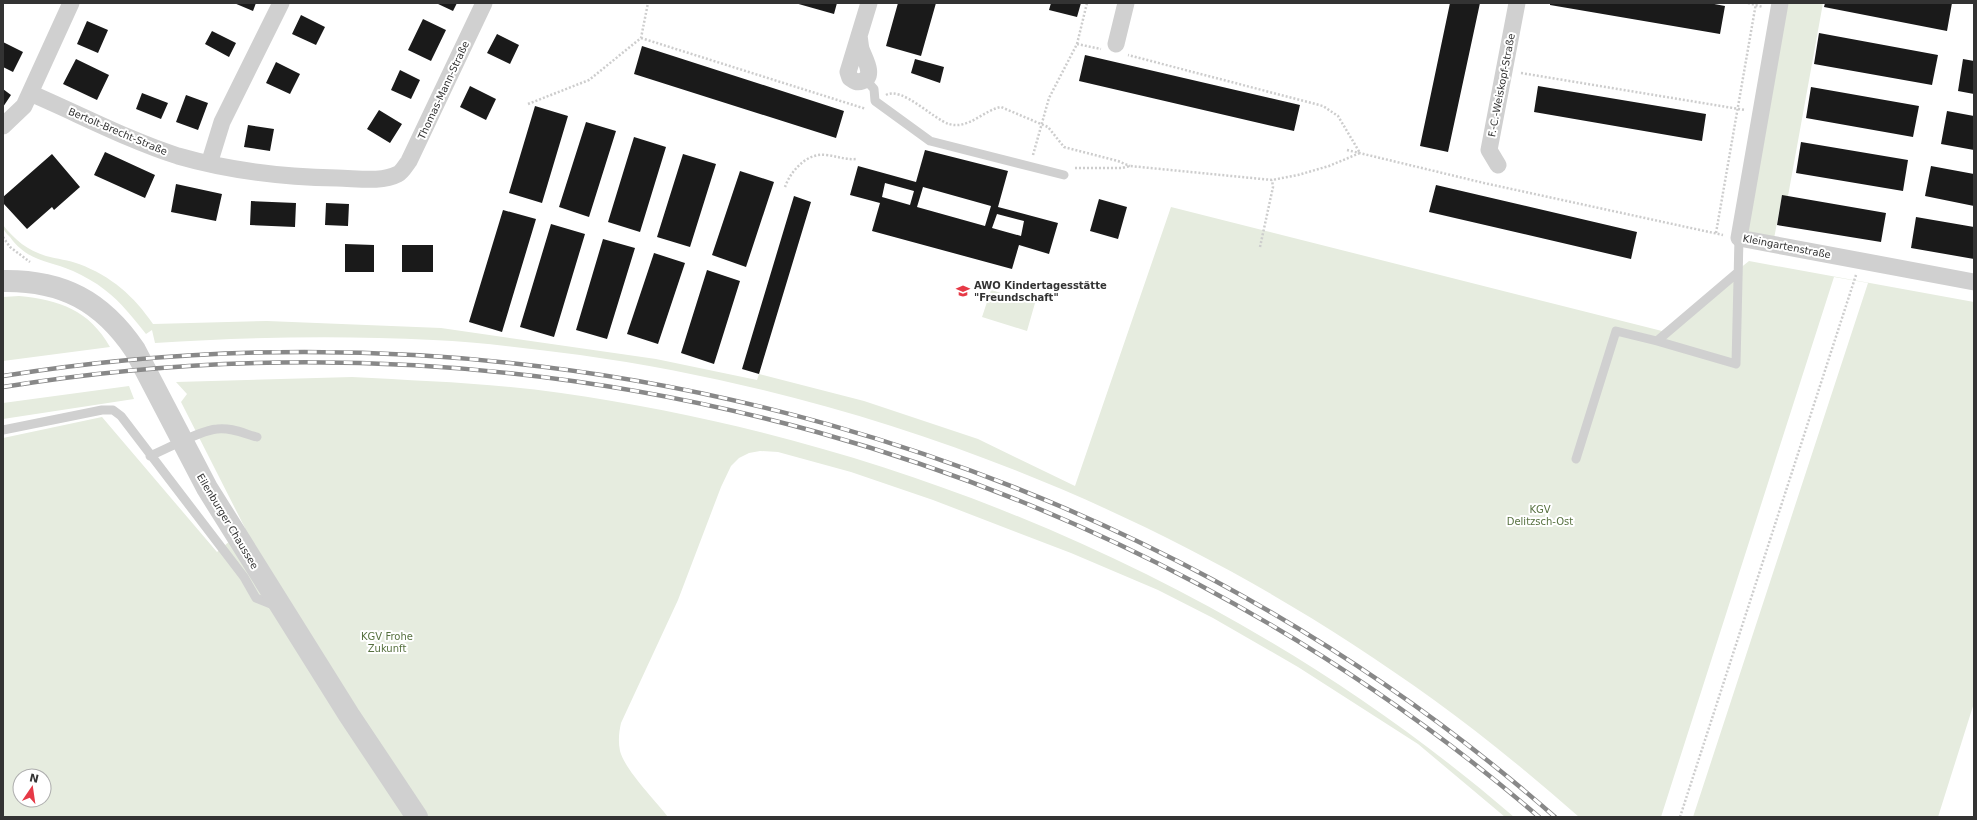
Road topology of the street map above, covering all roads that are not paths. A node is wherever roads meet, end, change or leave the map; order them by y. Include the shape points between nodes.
1 (71, 3) edge
2 (281, 3) edge
3 (484, 3) edge
4 (869, 3) edge
5 (1126, 3) edge
6 (1517, 3) edge
7 (1780, 3) edge
8 (1110, 47) road end
9 (866, 80) joint
10 (30, 93) junction
11 (3, 126) edge
12 (209, 164) junction
13 (1498, 164) dead end
14 (398, 174) joint
15 (1064, 175) road end
16 (1739, 238) junction
17 (1737, 273) junction
18 (3, 281) edge
19 (1974, 282) edge
20 (1657, 341) junction
21 (3, 430) edge
22 (257, 437) dead end
23 (182, 443) junction
24 (150, 456) junction
25 (1576, 459) dead end
26 (281, 607) junction
27 (416, 817) edge

1 - 10 street
2 - 12 street via 222,122
3 - 14 street, Thomas-Mann-Straße via 409,160
4 - 9 street via 859,36 868,68
5 - 8 street
6 - 13 street, F.-C.-Weiskopf-Straße via 1489,150
7 - 16 street, Kleingartenstraße
9 - 15 lane via 874,89 875,101 930,141
10 - 11 street via 24,106
10 - 12 street, Bertolt-Brecht-Straße via 146,144
12 - 14 street, Bertolt-Brecht-Straße via 311,177 376,179
16 - 17 lane
16 - 19 street, Kleingartenstraße
17 - 20 lane
17 - 20 lane via 1736,364
18 - 23 street, Eilenburger Chaussee via 44,283 78,295 94,305 125,336 135,350
20 - 25 lane via 1616,331
21 - 24 lane via 113,410 121,416
22 - 23 lane via 218,428
23 - 24 lane
23 - 26 street, Eilenburger Chaussee
24 - 26 lane via 244,577 256,598
26 - 27 street, Eilenburger Chaussee

